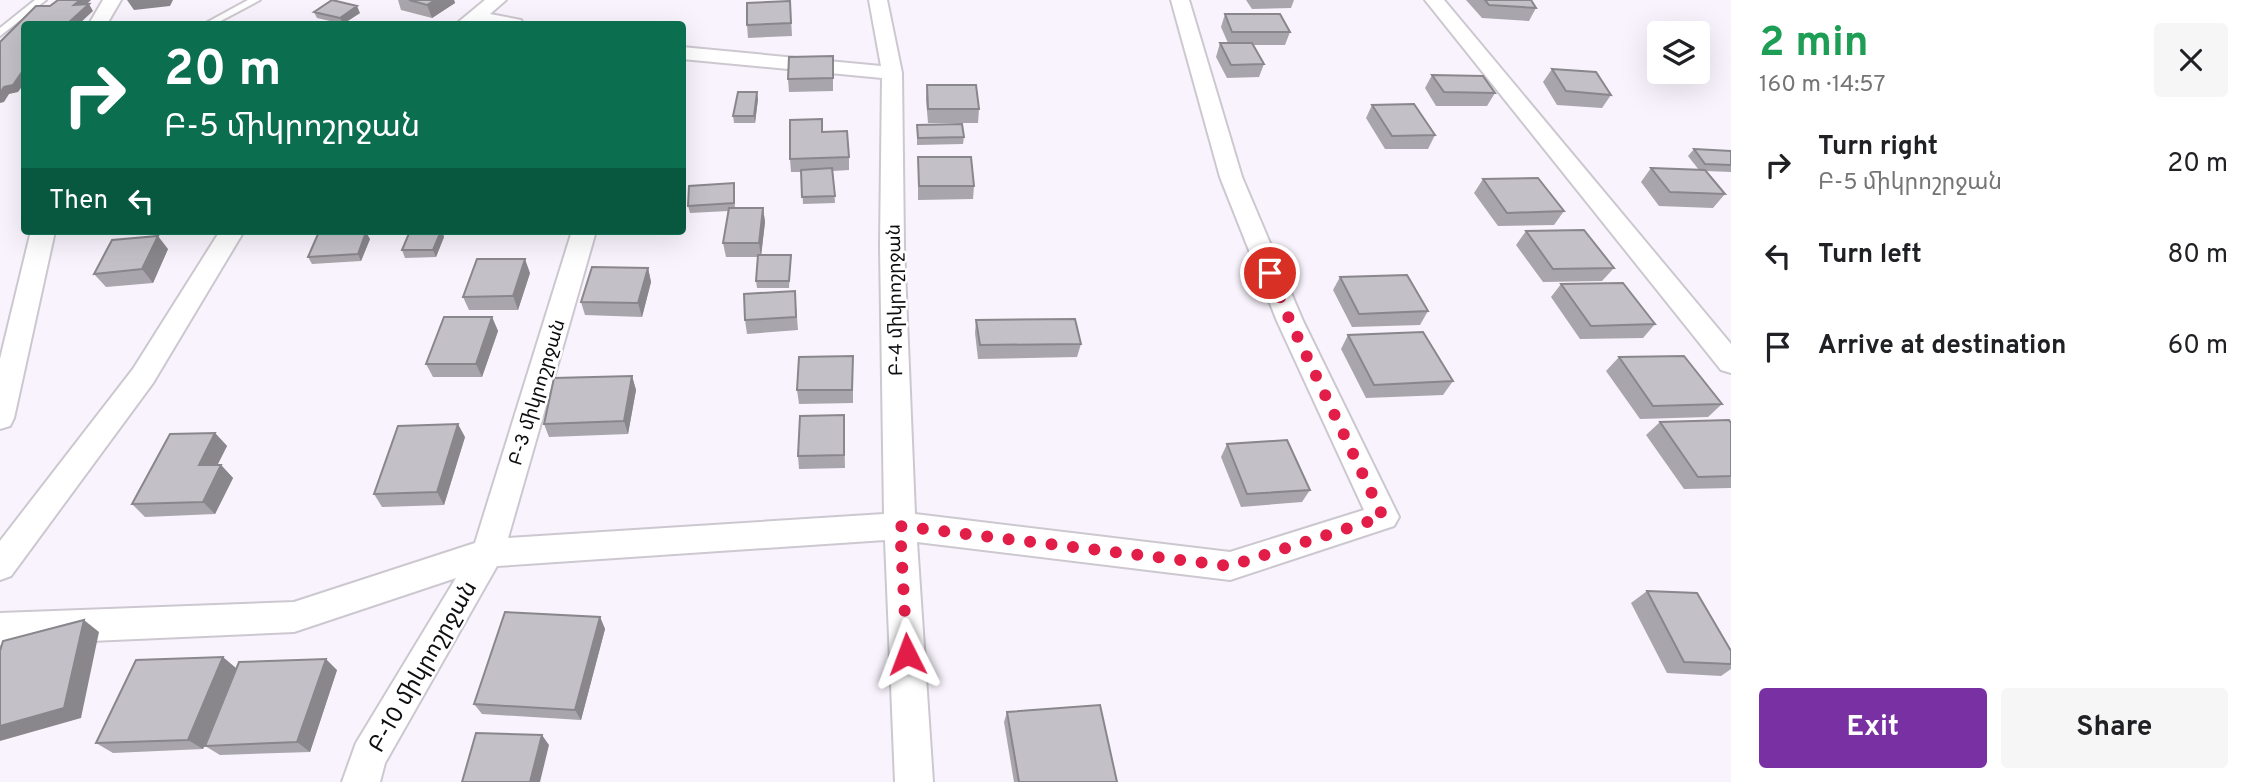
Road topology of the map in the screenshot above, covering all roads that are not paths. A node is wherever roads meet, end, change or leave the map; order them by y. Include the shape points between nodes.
1 (41, 0) edge
2 (112, 0) edge
3 (255, 0) edge
4 (497, 0) edge
5 (878, 0) edge
6 (1181, 0) edge
7 (1434, 0) edge
8 (100, 21) edge
9 (215, 21) edge
10 (470, 21) edge
11 (0, 33) edge
12 (686, 53) edge
13 (892, 73) junction
14 (42, 235) edge
15 (230, 235) edge
16 (583, 235) edge
17 (1731, 363) edge
18 (0, 418) edge
19 (900, 526) junction
20 (488, 553) junction
21 (0, 566) edge
22 (0, 629) edge
23 (361, 782) edge
24 (914, 782) edge

1 - 11 lane
2 - 8 street
3 - 9 lane
4 - 10 street
5 - 13 street, Բ-4 միկրոշրջան
6 - 19 street via 1231,177 1290,321 1383,517 1230,566
7 - 17 street
12 - 13 street
13 - 19 street, Բ-4 միկրոշրջան
14 - 18 street
15 - 21 street via 143,376
16 - 20 street, Բ-3 միկրոշրջան
19 - 20 street
19 - 24 street, Բ-4 միկրոշրջան
20 - 22 street via 294,617
20 - 23 street, Բ-10 միկրոշրջան via 369,756

